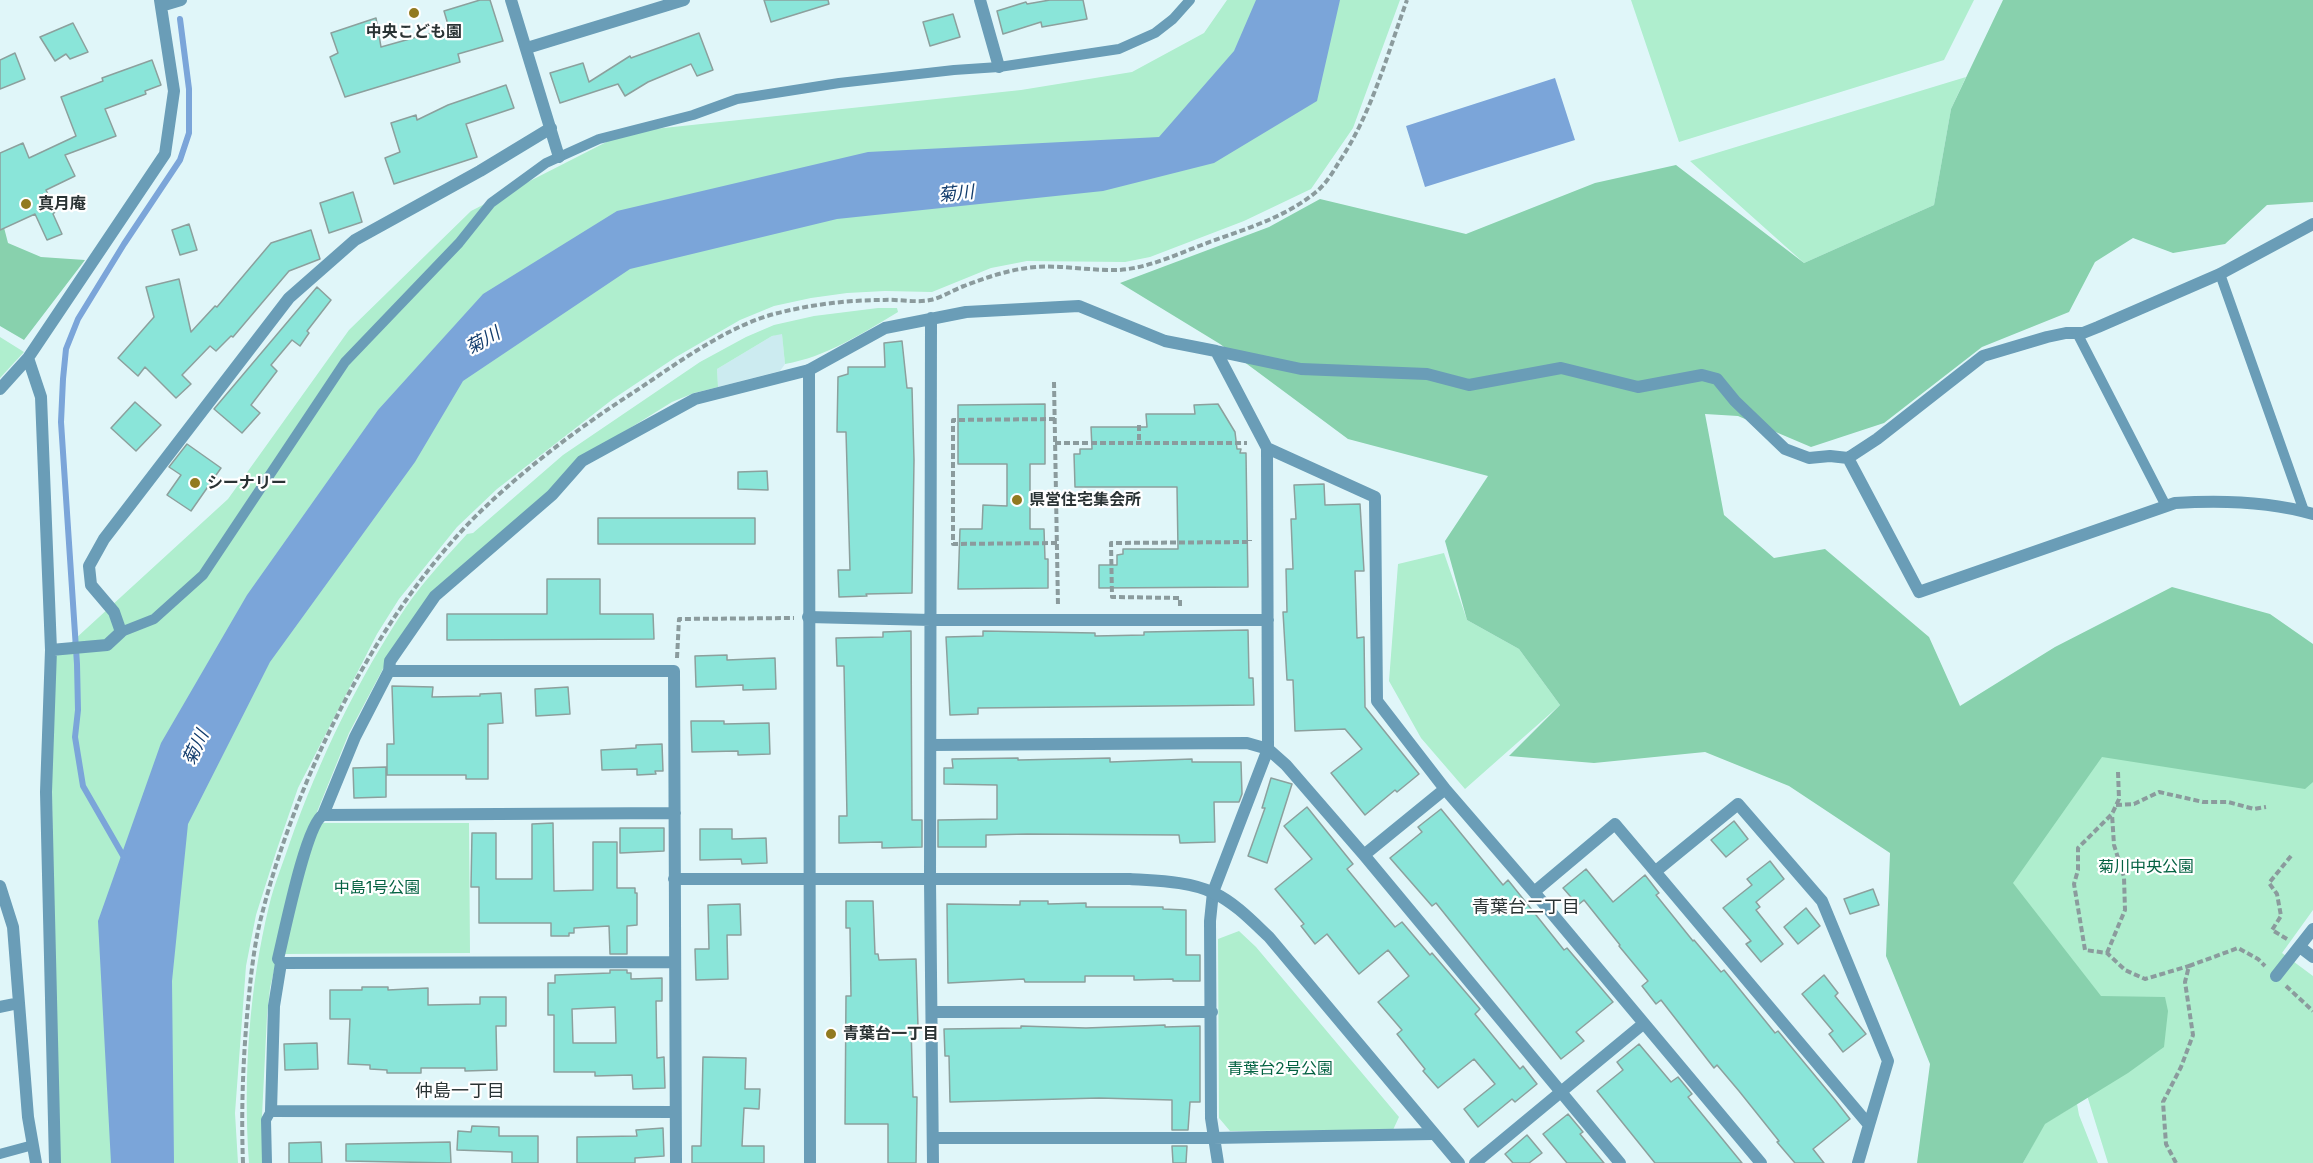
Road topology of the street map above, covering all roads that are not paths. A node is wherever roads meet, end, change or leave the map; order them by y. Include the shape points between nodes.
1 (181, 0) edge
2 (511, 0) edge
3 (684, 0) edge
4 (1190, 0) edge
5 (984, 1) edge
6 (161, 3) edge
7 (527, 48) junction
8 (999, 67) junction
9 (551, 128) junction
10 (559, 157) junction
11 (2313, 224) edge
12 (2220, 274) junction
13 (931, 318) junction
14 (2077, 333) junction
15 (1216, 351) junction
16 (28, 358) junction
17 (809, 369) junction
18 (0, 389) edge
19 (1267, 448) junction
20 (1848, 459) junction
21 (2166, 506) junction
22 (2308, 512) edge
23 (808, 617) junction
24 (1269, 620) junction
25 (931, 621) junction
26 (121, 632) junction
27 (51, 650) junction
28 (388, 671) junction
29 (932, 745) junction
30 (1268, 748) junction
31 (1445, 789) junction
32 (675, 813) junction
33 (323, 815) junction
34 (1364, 855) junction
35 (1656, 871) junction
36 (674, 879) junction
37 (811, 879) junction
38 (930, 880) junction
39 (0, 886) edge
40 (1213, 892) junction
41 (1534, 892) junction
42 (2313, 929) edge
43 (2300, 947) junction
44 (2313, 957) edge
45 (674, 962) junction
46 (281, 963) junction
47 (2276, 976) dead end
48 (19, 1003) junction
49 (0, 1007) edge
50 (932, 1012) junction
51 (1212, 1012) junction
52 (1642, 1024) junction
53 (1561, 1093) junction
54 (271, 1112) junction
55 (675, 1112) junction
56 (1869, 1125) junction
57 (1434, 1134) junction
58 (933, 1138) junction
59 (1213, 1138) junction
60 (33, 1146) junction
61 (0, 1154) edge
62 (36, 1163) edge
63 (55, 1163) edge
64 (267, 1163) edge
65 (676, 1163) edge
66 (810, 1163) edge
67 (933, 1163) edge
68 (1218, 1163) edge
69 (1459, 1163) edge
70 (1475, 1163) edge
71 (1620, 1163) edge
72 (1761, 1163) edge
73 (1858, 1163) edge

1 - 6 street
2 - 7 street
3 - 7 street
4 - 8 lane via 1155,33 1119,49
5 - 8 street
6 - 16 street via 174,91 165,154
7 - 9 street
8 - 10 lane via 838,83 737,99 693,115 599,139
9 - 10 street
9 - 26 street via 355,240 289,298 104,539 89,566 91,585 114,612
10 - 26 lane via 491,203 459,243 345,362 203,576 154,620
11 - 12 street
12 - 14 street
12 - 22 lane
13 - 15 street via 966,312 1079,306 1165,340
13 - 17 street via 885,328
13 - 25 street
14 - 20 street via 2047,337 1983,356
14 - 21 lane
15 - 19 street
15 - 20 street via 1301,369 1427,374 1468,385 1562,368 1638,387 1702,375 1717,379 1735,402 1785,449 1809,458
16 - 18 street
16 - 27 street via 41,396
17 - 23 street
17 - 28 street via 695,399 588,457 552,495 435,596 390,661
19 - 24 street
19 - 31 street via 1375,497 1377,701
20 - 21 street via 1919,592
21 - 22 street via 2233,502
23 - 25 street
23 - 37 street
24 - 25 street
24 - 30 street
25 - 29 street
26 - 27 street via 107,645
27 - 63 street via 45,792
28 - 32 street via 674,671
28 - 33 street via 354,737
29 - 30 street via 1247,743
29 - 38 street
30 - 34 street
30 - 40 street
31 - 34 street
31 - 41 street
32 - 33 street
32 - 36 street
33 - 46 street via 317,818 307,843 278,959
34 - 53 street
35 - 41 street via 1615,824
35 - 56 street
35 - 56 street via 1738,804 1822,901 1888,1061
36 - 37 street
36 - 45 street
37 - 38 street
37 - 66 street
38 - 40 street via 1130,879 1176,883
38 - 50 street
39 - 48 street via 13,927
40 - 51 street
40 - 57 street via 1242,911 1269,937
41 - 52 street
42 - 43 street
43 - 44 street
43 - 47 street
45 - 46 street
45 - 55 street
46 - 54 street via 274,1006
48 - 49 street
48 - 60 street
50 - 51 street
50 - 58 street
51 - 59 street
52 - 53 street
52 - 72 street
53 - 70 street
53 - 71 street
54 - 55 street
54 - 64 lane via 266,1120
55 - 65 street
56 - 73 street
57 - 59 street
57 - 69 street
58 - 59 street
58 - 67 street
59 - 68 street
60 - 61 lane
60 - 62 street

